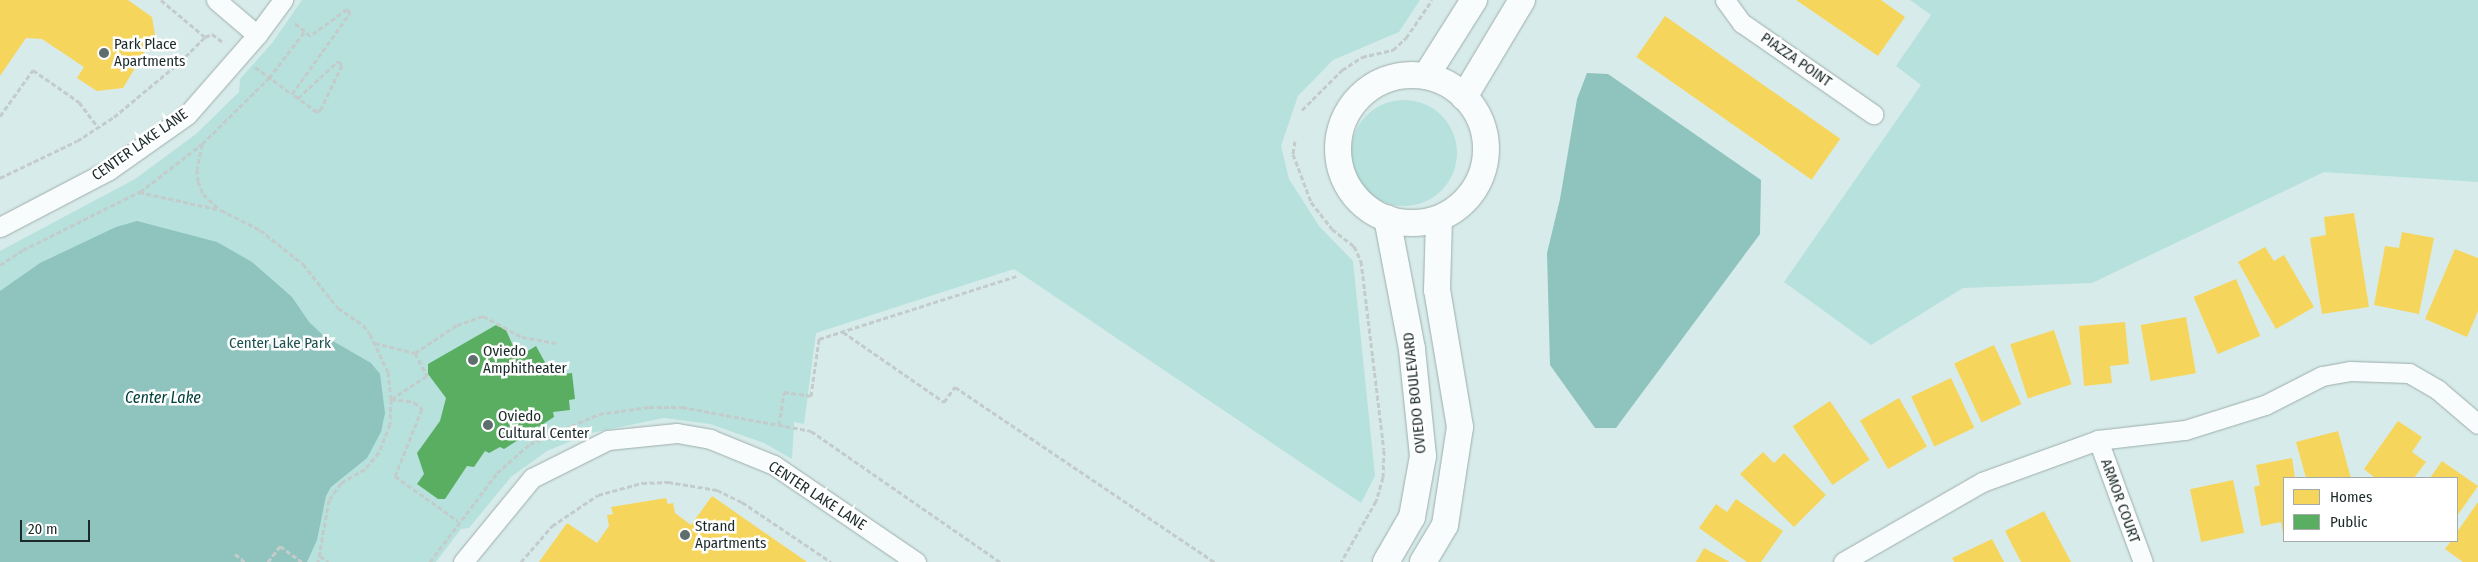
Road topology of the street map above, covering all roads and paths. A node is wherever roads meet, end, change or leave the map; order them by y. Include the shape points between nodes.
1 (160, 0) edge
2 (216, 0) edge
3 (283, 0) edge
4 (1432, 0) edge
5 (1474, 0) edge
6 (1522, 0) edge
7 (1725, 0) edge
8 (291, 20) dead end
9 (305, 31) junction
10 (258, 36) junction
11 (204, 37) junction
12 (240, 55) junction
13 (1426, 76) junction
14 (269, 78) junction
15 (292, 94) junction
16 (1464, 96) junction
17 (298, 98) junction
18 (1302, 110) dead end
19 (1874, 114) dead end
20 (0, 116) edge
21 (98, 127) junction
22 (1295, 141) dead end
23 (202, 144) junction
24 (0, 178) edge
25 (139, 192) junction
26 (221, 210) junction
27 (1387, 218) junction
28 (1439, 219) junction
29 (0, 227) edge
30 (0, 265) edge
31 (1016, 276) dead end
32 (842, 332) junction
33 (374, 343) junction
34 (557, 343) dead end
35 (415, 353) junction
36 (391, 399) junction
37 (2478, 424) edge
38 (779, 425) dead end
39 (2098, 440) junction
40 (458, 521) dead end
41 (955, 530) dead end
42 (235, 554) dead end
43 (320, 556) junction
44 (245, 562) edge
45 (268, 562) edge
46 (302, 562) edge
47 (318, 562) edge
48 (328, 562) edge
49 (462, 562) edge
50 (521, 562) edge
51 (831, 562) edge
52 (916, 562) edge
53 (1000, 562) edge
54 (1214, 562) edge
55 (1341, 562) edge
56 (1386, 562) edge
57 (1423, 562) edge
58 (1843, 562) edge
59 (2143, 562) edge

1 - 11 path
2 - 10 street
3 - 10 street, CENTER LAKE LANE
4 - 18 path via 1406,38 1393,50 1362,57 1342,70
5 - 13 street
6 - 16 street
7 - 19 street, PIAZZA POINT via 1742,23
8 - 9 path
9 - 14 path
9 - 15 path via 310,36 347,9 350,13
10 - 12 street, CENTER LAKE LANE
11 - 12 path via 212,34
11 - 21 path via 150,89
12 - 14 path
12 - 29 street, CENTER LAKE LANE via 186,115 140,148 109,170
13 - 16 street
13 - 27 street via 1400,74 1371,85 1349,107 1338,136 1339,168 1353,195 1378,215
14 - 15 path
14 - 23 path
15 - 17 path
16 - 28 street via 1479,115 1487,145 1482,176 1465,202
17 - 17 path via 317,112 342,65 338,61
20 - 21 path via 33,70 79,102
21 - 24 path
22 - 55 path via 1293,154 1311,202 1332,229 1354,246 1362,261 1384,450 1383,477 1376,501
23 - 25 path
23 - 26 path via 196,169 198,182 203,194
25 - 26 path
25 - 30 path via 23,250
26 - 33 path via 284,247 303,264 338,308 363,325
27 - 28 street via 1408,224
27 - 56 street, OVIEDO BOULEVARD via 1412,349 1423,456 1412,517
28 - 57 street via 1437,290 1460,427 1445,525
31 - 32 path
32 - 38 path via 819,339 811,396 784,392
32 - 54 path via 944,402 955,387
33 - 35 path
33 - 36 path via 388,372
34 - 35 path via 522,337 483,316 457,325
35 - 36 path via 427,376
36 - 40 path via 419,405 422,413 394,476
36 - 43 path via 390,424 379,452 365,468 341,483 329,500
37 - 39 street via 2438,390 2409,373 2350,371 2322,376 2265,405 2185,430
39 - 58 street via 1982,482
39 - 59 street, ARMOR COURT
41 - 53 path
42 - 44 path
43 - 47 path
43 - 48 path
45 - 46 path via 280,546
49 - 52 street, CENTER LAKE LANE via 532,478 608,440 677,434 710,439 774,465
50 - 51 path via 552,526 598,495 642,483 668,482 716,490 742,502

